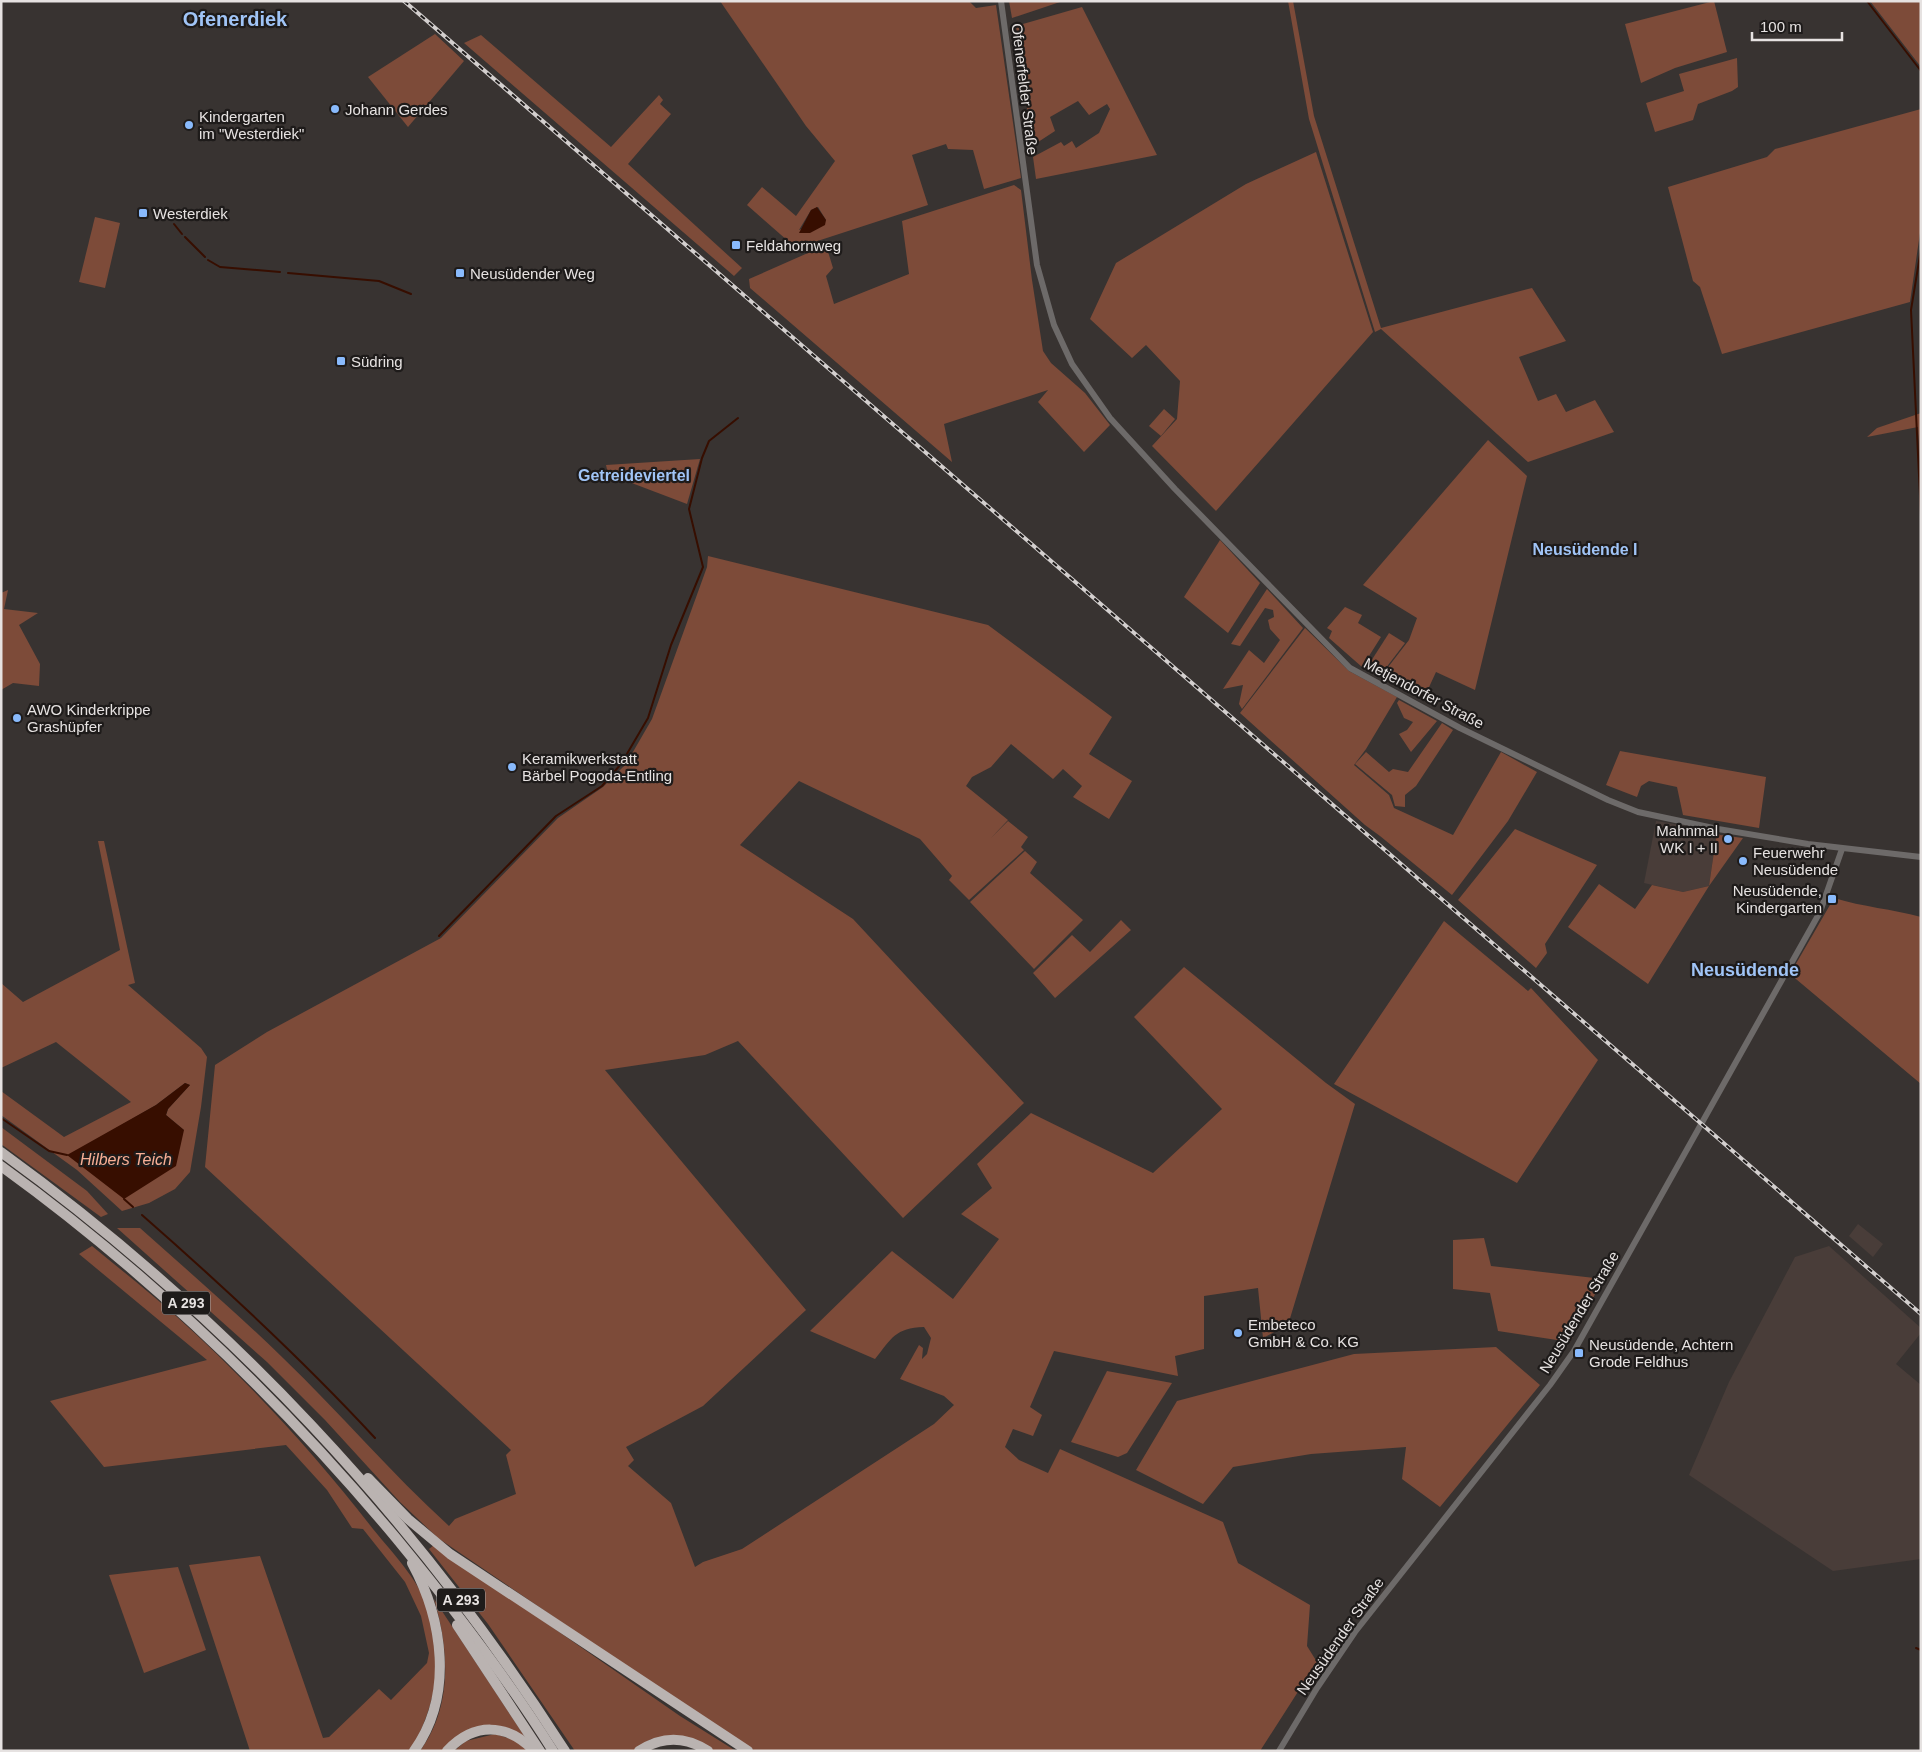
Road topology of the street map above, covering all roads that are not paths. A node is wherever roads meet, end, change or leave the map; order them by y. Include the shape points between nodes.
1 (1001, 1) edge
2 (1024, 179) joint
3 (1842, 849) junction
4 (1921, 857) edge
5 (1, 1152) edge
6 (1, 1166) edge
7 (344, 1459) junction
8 (401, 1545) junction
9 (413, 1566) junction
10 (414, 1751) edge
11 (447, 1751) edge
12 (534, 1751) edge
13 (540, 1751) edge
14 (552, 1751) edge
15 (565, 1751) edge
16 (639, 1751) edge
17 (708, 1751) edge
18 (748, 1751) edge
19 (1279, 1751) edge

1 - 2 street, Ofenerfelder Straße
2 - 3 street, Metjendorfer Straße via 1043,292 1054,325 1082,381 1110,418 1177,491 1350,668 1460,728 1622,806 1670,820
3 - 4 street, Metjendorfer Straße
3 - 19 street, Neusüdender Straße via 1820,912 1574,1351 1355,1632 1316,1688
5 - 7 highway, A 293 via 115,1240 256,1367
6 - 8 highway, A 293 via 105,1246 250,1376 318,1448
7 - 15 highway, A 293 via 457,1595
7 - 18 highway via 361,1470 408,1519 450,1554
8 - 9 highway
8 - 14 highway, A 293 via 454,1610
9 - 10 highway via 435,1622 441,1660 435,1703
9 - 13 highway via 445,1606
11 - 12 highway via 466,1736 496,1729 521,1738
16 - 17 highway via 650,1744 678,1739

